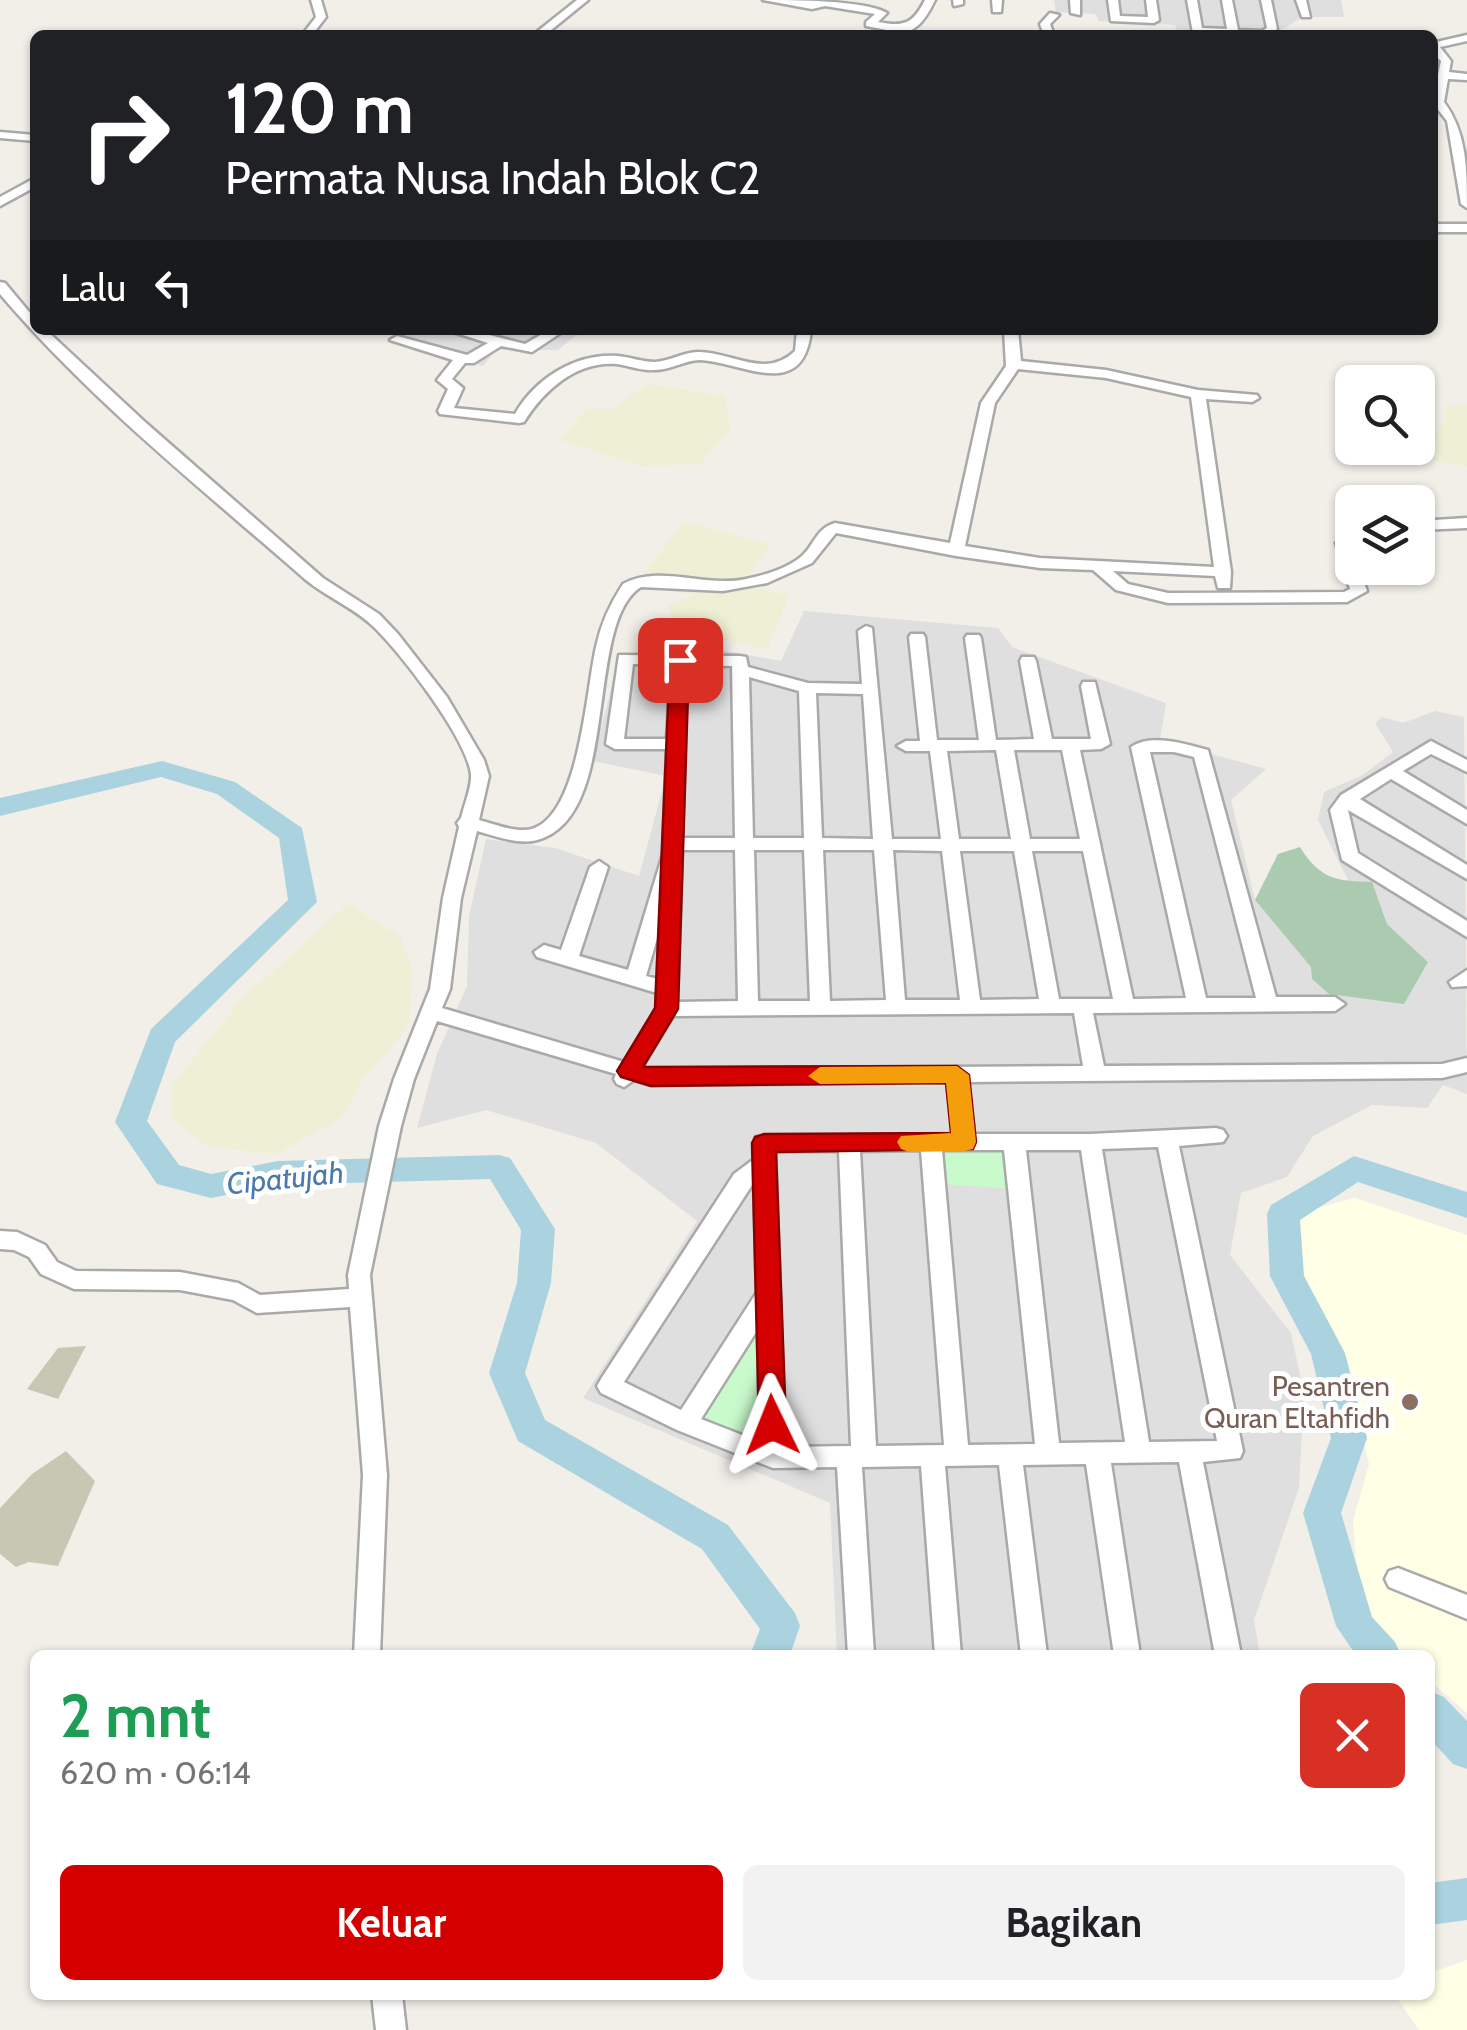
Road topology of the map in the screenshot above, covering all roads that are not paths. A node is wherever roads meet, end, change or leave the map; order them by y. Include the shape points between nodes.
1 (316, 0) edge
2 (584, 0) edge
3 (768, 0) edge
4 (930, 0) edge
5 (1075, 0) edge
6 (1113, 0) edge
7 (1151, 0) edge
8 (1192, 0) edge
9 (1227, 0) edge
10 (1266, 0) edge
11 (1301, 0) edge
12 (1076, 14) dead end
13 (1054, 15) dead end
14 (1306, 15) dead end
15 (311, 30) edge
16 (545, 30) edge
17 (903, 30) joint
18 (1048, 30) edge
19 (1195, 30) edge
20 (1233, 30) edge
21 (1272, 30) edge
22 (1467, 38) edge
23 (1438, 45) edge
24 (1438, 51) edge
25 (1444, 74) junction
26 (1467, 78) edge
27 (1438, 102) junction
28 (1453, 104) dead end
29 (0, 135) edge
30 (30, 138) edge
31 (1465, 181) edge
32 (30, 185) edge
33 (0, 202) edge
34 (1467, 204) edge
35 (1438, 228) edge
36 (1467, 228) edge
37 (0, 286) edge
38 (30, 322) edge
39 (42, 335) edge
40 (472, 335) edge
41 (545, 335) edge
42 (804, 335) edge
43 (1011, 335) edge
44 (397, 340) dead end
45 (497, 342) junction
46 (461, 360) junction
47 (1016, 365) junction
48 (1198, 394) junction
49 (1252, 398) dead end
50 (1467, 523) edge
51 (1435, 525) edge
52 (956, 551) junction
53 (1099, 568) junction
54 (1223, 572) junction
55 (1357, 585) edge
56 (1226, 600) junction
57 (866, 631) dead end
58 (917, 637) dead end
59 (973, 638) dead end
60 (680, 660) junction
61 (1028, 661) dead end
62 (742, 670) junction
63 (1090, 686) dead end
64 (807, 688) junction
65 (871, 689) junction
66 (676, 744) junction
67 (1070, 744) junction
68 (996, 745) junction
69 (1044, 745) junction
70 (906, 746) dead end
71 (933, 746) junction
72 (1467, 766) edge
73 (1390, 771) junction
74 (1347, 798) junction
75 (1467, 818) edge
76 (466, 823) junction
77 (675, 844) junction
78 (745, 844) junction
79 (813, 844) junction
80 (951, 846) junction
81 (1022, 846) junction
82 (1091, 846) junction
83 (883, 847) junction
84 (599, 866) dead end
85 (1467, 873) edge
86 (1467, 930) edge
87 (544, 952) dead end
88 (568, 960) junction
89 (635, 979) junction
90 (667, 999) junction
91 (1197, 1004) junction
92 (1268, 1004) junction
93 (1335, 1004) dead end
94 (1050, 1005) junction
95 (1082, 1005) junction
96 (1124, 1005) junction
97 (971, 1006) junction
98 (820, 1007) junction
99 (896, 1007) junction
100 (748, 1008) junction
101 (429, 1018) junction
102 (1467, 1065) edge
103 (629, 1071) junction
104 (1095, 1074) junction
105 (957, 1075) junction
106 (1216, 1136) dead end
107 (1167, 1138) junction
108 (931, 1142) junction
109 (964, 1142) junction
110 (1014, 1142) junction
111 (1090, 1142) junction
112 (850, 1143) junction
113 (765, 1152) junction
114 (0, 1240) edge
115 (769, 1292) junction
116 (360, 1297) junction
117 (685, 1424) junction
118 (1189, 1452) junction
119 (1140, 1453) junction
120 (1048, 1454) junction
121 (1097, 1454) junction
122 (1010, 1455) junction
123 (944, 1456) junction
124 (857, 1457) junction
125 (773, 1458) junction
126 (1398, 1579) dead end
127 (1467, 1607) edge
128 (367, 1650) edge
129 (861, 1650) edge
130 (948, 1650) edge
131 (1033, 1650) edge
132 (1126, 1650) edge
133 (1227, 1650) edge
134 (388, 2000) edge
135 (391, 2030) edge

1 - 15 street via 321,16
2 - 16 street
3 - 17 street via 878,11 870,24
4 - 17 street via 922,19
5 - 12 street
6 - 7 street via 1115,19 1154,20
8 - 19 street
9 - 20 street
10 - 21 street
11 - 14 street
13 - 18 street
22 - 23 street
24 - 25 street via 1446,59
25 - 26 street
25 - 27 street
27 - 28 street
27 - 31 street via 1453,121
29 - 30 street
31 - 34 street
32 - 33 street
35 - 36 street
37 - 38 street
39 - 76 street via 319,583 382,625 477,760 480,776
40 - 45 street
41 - 45 street via 526,349
42 - 46 street via 802,352 784,368 770,370 700,356 652,366 589,363 540,390 519,419 445,411 456,388 444,380
43 - 47 street
44 - 46 street
45 - 46 street
47 - 48 street via 1106,374
47 - 52 street via 988,403
48 - 49 street
48 - 54 street
50 - 51 street
52 - 53 street
52 - 76 street via 835,528 806,560 776,575 732,586 636,582 603,647 581,762 561,817 534,835
53 - 54 street
53 - 56 street via 1138,593
54 - 56 street
55 - 56 street via 1355,596
57 - 65 street
58 - 71 street
59 - 68 street
60 - 62 street via 740,660
60 - 66 street
60 - 66 street via 624,659 615,744
61 - 69 street
62 - 64 street
62 - 78 street
63 - 67 street via 1102,744
64 - 65 street
64 - 79 street
65 - 83 street
66 - 77 street
67 - 69 street
67 - 82 street
68 - 69 street
68 - 71 street
68 - 81 street
70 - 71 street
71 - 80 street
72 - 73 street via 1430,746
73 - 74 street
73 - 75 street
74 - 85 street
74 - 86 street via 1339,810 1348,856
76 - 101 street via 446,964
77 - 78 street
77 - 89 street
77 - 90 street
78 - 79 street
78 - 100 street
79 - 83 street
79 - 98 street
80 - 81 street
80 - 83 street
80 - 97 street
81 - 82 street
81 - 94 street
82 - 96 street
83 - 99 street
84 - 88 street
87 - 88 street
88 - 89 street
89 - 90 street
90 - 100 street
90 - 103 street
91 - 92 street
91 - 92 street via 1140,747 1202,754
91 - 96 street
92 - 93 street
94 - 95 street
94 - 97 street
95 - 96 street
95 - 104 street
97 - 99 street
98 - 99 street
98 - 100 street
101 - 103 street
101 - 116 street via 390,1126
102 - 104 street via 1442,1071
103 - 105 street via 651,1077
104 - 105 street
105 - 109 street
106 - 107 street
107 - 111 street
107 - 118 street via 1231,1452
108 - 109 street
108 - 112 street
108 - 123 street
109 - 110 street
110 - 111 street
110 - 120 street
111 - 119 street
112 - 113 street
112 - 124 street
113 - 115 street
113 - 117 street via 609,1386
114 - 116 street via 38,1251 49,1268 74,1280 180,1281 238,1292 258,1304
115 - 117 street
115 - 125 street
116 - 128 street via 376,1476
117 - 125 street
118 - 119 street
118 - 133 street
119 - 121 street
120 - 121 street
120 - 122 street
121 - 132 street
122 - 123 street
122 - 131 street
123 - 124 street
123 - 130 street
124 - 125 street
124 - 129 street
126 - 127 street
134 - 135 street

